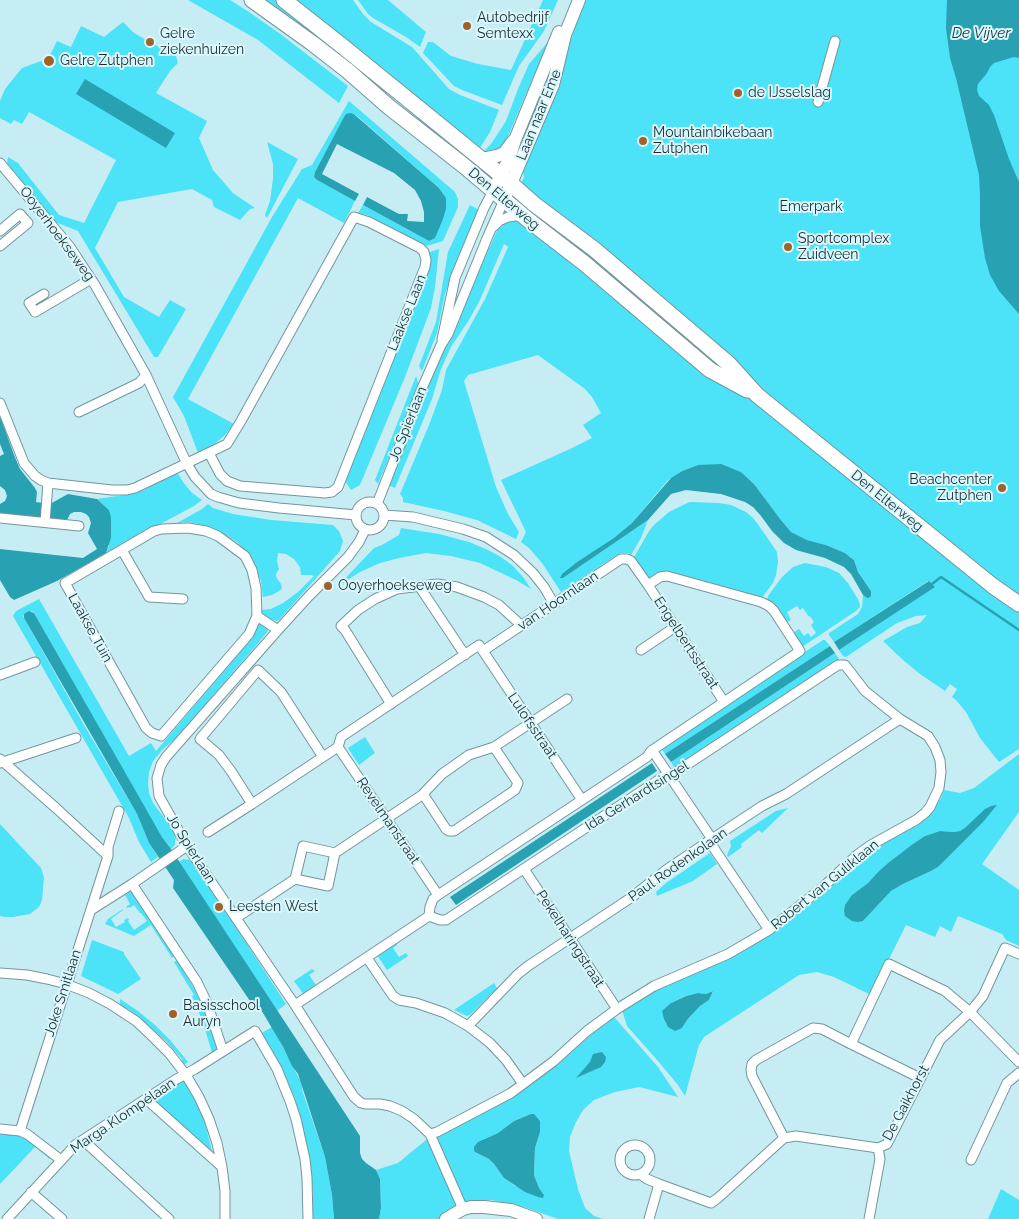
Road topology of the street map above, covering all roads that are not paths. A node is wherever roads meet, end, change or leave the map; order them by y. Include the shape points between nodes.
1 (252, 0) edge
2 (284, 0) edge
3 (573, 0) edge
4 (579, 0) edge
5 (835, 40) dead end
6 (818, 102) dead end
7 (515, 140) junction
8 (480, 158) junction
9 (0, 163) edge
10 (506, 179) junction
11 (499, 195) junction
12 (38, 208) junction
13 (522, 215) junction
14 (24, 219) junction
15 (0, 231) edge
16 (490, 231) junction
17 (0, 246) edge
18 (91, 279) junction
19 (44, 294) dead end
20 (441, 345) junction
21 (146, 375) junction
22 (757, 395) junction
23 (0, 403) edge
24 (79, 412) dead end
25 (3, 417) edge
26 (209, 453) junction
27 (187, 464) junction
28 (48, 483) junction
29 (377, 504) junction
30 (356, 515) junction
31 (384, 515) junction
32 (0, 518) edge
33 (45, 522) junction
34 (79, 526) dead end
35 (365, 530) junction
36 (122, 550) junction
37 (648, 585) junction
38 (419, 586) junction
39 (183, 599) dead end
40 (554, 604) junction
41 (1019, 604) edge
42 (257, 616) junction
43 (522, 626) junction
44 (675, 627) junction
45 (278, 630) junction
46 (641, 650) dead end
47 (483, 651) junction
48 (465, 655) junction
49 (35, 662) dead end
50 (843, 664) joint
51 (0, 675) edge
52 (567, 699) dead end
53 (724, 702) junction
54 (391, 704) junction
55 (900, 720) junction
56 (531, 723) junction
57 (76, 738) dead end
58 (338, 747) junction
59 (494, 748) junction
60 (655, 754) junction
61 (323, 757) junction
62 (1, 762) edge
63 (668, 773) junction
64 (424, 794) junction
65 (582, 800) junction
66 (252, 804) junction
67 (119, 811) dead end
68 (387, 818) junction
69 (208, 832) dead end
70 (711, 840) junction
71 (187, 846) junction
72 (335, 853) junction
73 (108, 856) junction
74 (524, 869) junction
75 (296, 879) junction
76 (132, 884) junction
77 (438, 895) junction
78 (91, 910) junction
79 (429, 916) junction
80 (236, 918) junction
81 (769, 930) junction
82 (570, 938) junction
83 (1019, 954) edge
84 (367, 958) junction
85 (0, 973) edge
86 (66, 984) junction
87 (295, 1006) junction
88 (617, 1009) junction
89 (970, 1012) junction
90 (468, 1026) junction
91 (851, 1044) junction
92 (223, 1052) junction
93 (1019, 1062) edge
94 (1019, 1073) edge
95 (186, 1075) junction
96 (920, 1078) junction
97 (524, 1084) junction
98 (146, 1100) junction
99 (0, 1129) edge
100 (20, 1131) junction
101 (430, 1134) junction
102 (784, 1138) junction
103 (83, 1140) junction
104 (878, 1148) junction
105 (61, 1160) junction
106 (971, 1160) dead end
107 (222, 1167) junction
108 (640, 1174) dead end
109 (659, 1184) junction
110 (31, 1192) junction
111 (463, 1210) junction
112 (7, 1219) edge
113 (62, 1219) edge
114 (169, 1219) edge
115 (225, 1219) edge
116 (308, 1219) edge
117 (446, 1219) edge
118 (536, 1219) edge
119 (649, 1219) edge
120 (869, 1219) edge

1 - 11 main road, Den Elterweg via 348,71
2 - 8 main road, Den Elterweg
3 - 7 street, Laan naar Eme
4 - 10 street, Laan naar Eme via 565,35 553,85
5 - 6 street
7 - 8 street, Laan naar Eme via 504,152
7 - 10 street, Laan naar Eme
8 - 10 main road, Den Elterweg
9 - 12 street, Ooyerhoekseweg
10 - 11 street, Laan naar Eme
10 - 22 main road, Den Elterweg via 729,364
11 - 13 main road, Den Elterweg
11 - 16 street, Jo Spierlaan
11 - 20 street, Jo Spierlaan via 484,208 454,278
12 - 14 street
12 - 18 street, Ooyerhoekseweg
13 - 16 street, Jo Spierlaan via 508,216
13 - 22 main road, Den Elterweg via 710,370
14 - 15 street via 20,214
14 - 17 street via 28,224
16 - 20 street, Jo Spierlaan
18 - 19 street via 35,312 29,303
18 - 21 street, Ooyerhoekseweg
20 - 29 street, Jo Spierlaan
21 - 24 street via 140,383
21 - 27 street, Ooyerhoekseweg
22 - 41 main road, Den Elterweg
23 - 25 street
25 - 28 street via 24,463 35,476
26 - 26 street, Laakse Laan via 227,444 232,436 354,217 424,252 425,267 338,487 332,492 325,492 240,486 220,474
26 - 27 street, Laakse Laan
27 - 28 street, Laakse Laan via 127,490
27 - 30 street, Ooyerhoekseweg via 195,477 218,497 238,503
28 - 33 street
29 - 30 street via 361,505
29 - 31 street
30 - 35 street via 358,524
31 - 35 street via 381,526
31 - 40 street via 413,516 486,537 514,555 533,573
32 - 33 street
33 - 34 street
35 - 45 street, Jo Spierlaan via 348,557
36 - 39 street via 149,597
36 - 42 street, Laakse Tuin via 162,529 188,528 218,536 244,556 252,570
36 - 42 street, Laakse Tuin via 65,583 146,728 152,733 161,736 249,634
37 - 40 street, van Hoornlaan via 631,561 621,559
37 - 44 street, Engelbertsstraat
37 - 53 street, Ida Gerhardtsingel via 667,576 761,602 774,611 800,651
38 - 43 street via 457,587 484,597 499,605
38 - 48 street
38 - 54 street via 397,589 375,599 341,626
40 - 43 street, van Hoornlaan
42 - 45 street
43 - 47 street, van Hoornlaan
44 - 46 street
44 - 53 street, Engelbertsstraat
45 - 71 street, Jo Spierlaan via 161,765 157,778 159,796
47 - 48 street, van Hoornlaan via 479,645
47 - 56 street, Lulofsstraat
48 - 54 street, van Hoornlaan
49 - 51 street
50 - 55 street, Robert van Guliklaan via 865,691
50 - 63 street, Ida Gerhardtsingel
52 - 56 street
53 - 60 street, Ida Gerhardtsingel
54 - 58 street, van Hoornlaan via 341,737
55 - 70 street, Paul Rodenkolaan
55 - 81 street, Robert van Guliklaan via 928,736 940,760 939,788 930,807 916,820 870,845
56 - 59 street
56 - 65 street, Lulofsstraat
57 - 62 street
58 - 61 street, van Hoornlaan
58 - 68 street, Revelmanstraat
59 - 64 street via 469,756 442,774
59 - 64 street via 518,783 515,790 485,810 449,831
60 - 63 street
60 - 65 street, Ida Gerhardtsingel
61 - 66 street, van Hoornlaan
61 - 66 street via 281,692 258,670 200,739 219,755
62 - 73 street
63 - 70 street
63 - 74 street, Ida Gerhardtsingel
64 - 68 street
65 - 77 street, Ida Gerhardtsingel
66 - 69 street, van Hoornlaan
67 - 73 street, Joke Smitlaan
68 - 72 street
68 - 77 street, Revelmanstraat
70 - 81 street
70 - 82 street, Paul Rodenkolaan
71 - 76 street
71 - 80 street, Jo Spierlaan
72 - 75 street via 328,886
72 - 75 street via 302,846
73 - 78 street, Joke Smitlaan
74 - 79 street, Ida Gerhardtsingel via 446,920
74 - 82 street, Pekelharingstraat
75 - 80 street
76 - 78 street
76 - 92 street via 197,982
77 - 79 street via 433,899
78 - 86 street, Joke Smitlaan
79 - 84 street
80 - 87 street, Jo Spierlaan
81 - 88 street, Robert van Guliklaan via 728,954 654,986
82 - 88 street, Pekelharingstraat
82 - 90 street, Paul Rodenkolaan via 518,974
83 - 89 street, De Gaikhorst via 1005,948 982,996
84 - 87 street
84 - 90 street via 396,998 439,1011
85 - 86 street
86 - 95 street via 99,998 136,1021 159,1042
86 - 100 street, Joke Smitlaan
87 - 101 street, Jo Spierlaan via 357,1100 365,1104 390,1106 414,1119
88 - 97 street, Robert van Guliklaan
89 - 91 street via 945,991 889,964
89 - 93 street
89 - 96 street, De Gaikhorst via 940,1040
90 - 97 street via 490,1043
91 - 96 street
91 - 102 street via 822,1029 813,1028 752,1064 752,1076
92 - 95 street, Marga Klompélaan
92 - 116 street, Marga Klompélaan via 255,1031 277,1069 301,1138 307,1178
94 - 106 street via 1007,1083
95 - 98 street, Marga Klompélaan
95 - 107 street via 209,1119
96 - 104 street, De Gaikhorst via 887,1144
97 - 101 street, Robert van Guliklaan
98 - 103 street, Marga Klompélaan
98 - 107 street
99 - 100 street
100 - 105 street
101 - 111 street, Jo Spierlaan
102 - 104 street, De Gaikhorst via 796,1136
102 - 109 street via 711,1203
103 - 105 street, Marga Klompélaan
103 - 114 street
104 - 120 street via 880,1159
105 - 110 street, Marga Klompélaan
107 - 115 street
108 - 109 street
109 - 119 street
110 - 112 street, Marga Klompélaan
110 - 113 street
111 - 117 street
111 - 118 street via 484,1206 511,1210

